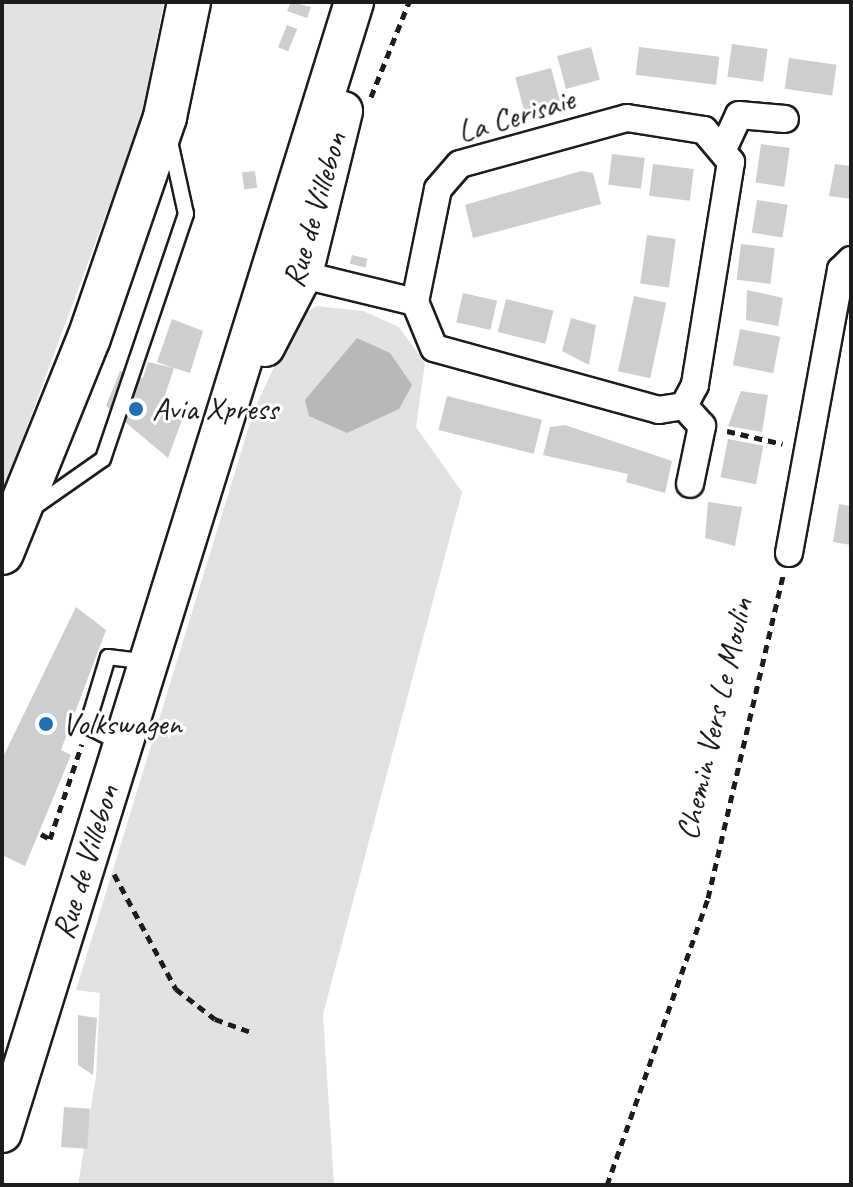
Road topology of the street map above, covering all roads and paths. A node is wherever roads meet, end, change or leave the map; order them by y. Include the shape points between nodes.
1 (189, 2) edge
2 (354, 2) edge
3 (379, 2) edge
4 (165, 117) junction
5 (785, 119) dead end
6 (724, 147) junction
7 (851, 260) edge
8 (286, 270) junction
9 (415, 302) junction
10 (684, 406) junction
11 (702, 426) junction
12 (807, 449) junction
13 (690, 484) dead end
14 (10, 535) edge
15 (789, 553) joint
16 (148, 662) junction
17 (87, 726) junction
18 (123, 744) junction
19 (41, 834) dead end
20 (88, 853) junction
21 (251, 1032) dead end
22 (2, 1133) edge
23 (607, 1185) edge

1 - 4 main road
2 - 8 main road, Rue de Villebon
3 - 8 main road, Rue de Villebon
4 - 14 main road
4 - 14 lane via 186,214 103,459
5 - 6 street via 739,115
6 - 9 street, La Cerisaie via 704,130 627,118 460,164 438,189
6 - 10 street via 731,162 695,385
7 - 12 street via 841,270
8 - 9 street
8 - 16 main road, Rue de Villebon via 231,410
9 - 10 street via 434,348 659,410
10 - 11 street
11 - 12 path
11 - 13 street
12 - 15 street
15 - 23 path, Chemin Vers Le Moulin via 708,898
16 - 17 lane via 108,657
16 - 18 main road, Rue de Villebon
17 - 18 lane
17 - 19 path via 50,839
18 - 20 main road, Rue de Villebon
20 - 21 path via 116,875 176,989 215,1019
20 - 22 main road, Rue de Villebon

